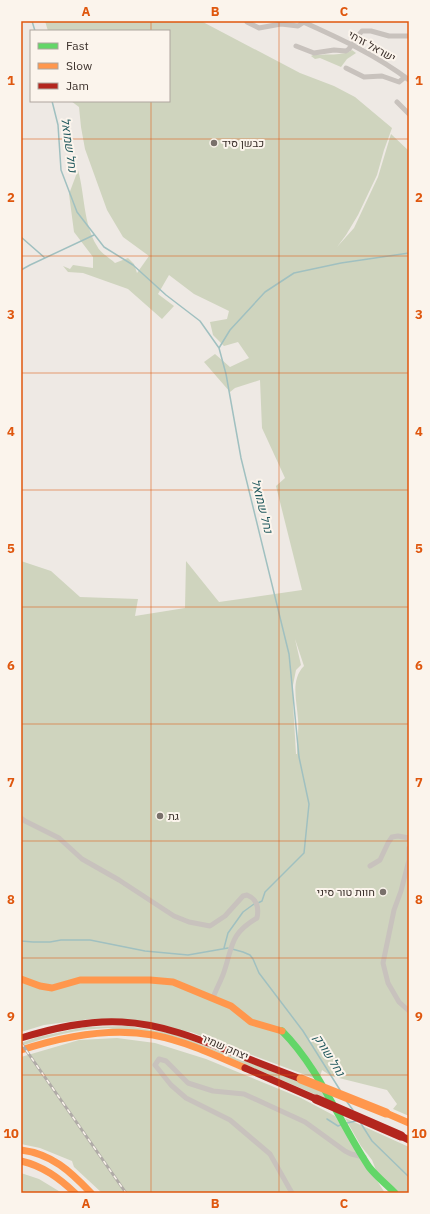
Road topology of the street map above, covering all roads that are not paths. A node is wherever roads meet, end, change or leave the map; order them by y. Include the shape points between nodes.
1 (247, 22) edge
2 (302, 22) edge
3 (409, 36) edge
4 (352, 44) junction
5 (296, 46) dead end
6 (346, 68) dead end
7 (407, 79) edge
8 (397, 102) dead end
9 (409, 114) edge
10 (21, 818) edge
11 (409, 838) edge
12 (409, 848) edge
13 (409, 860) edge
14 (370, 866) dead end
15 (21, 979) edge
16 (213, 998) junction
17 (409, 1011) edge
18 (21, 1038) edge
19 (21, 1050) edge
20 (409, 1123) edge
21 (405, 1138) edge
22 (21, 1150) edge
23 (364, 1157) junction
24 (21, 1161) edge
25 (75, 1193) edge
26 (91, 1193) edge
27 (292, 1193) edge
28 (395, 1193) edge

1 - 2 street via 259,28 281,24 298,26
2 - 4 street, ישראל זרחי
3 - 4 street via 390,36 367,30 360,33
4 - 5 street via 346,51 318,53
4 - 7 street, ישראל זרחי
6 - 7 street via 364,77 382,76 399,82
8 - 9 street
10 - 16 street via 59,838 82,859 174,916 189,922 210,926 225,916 243,896 247,895 254,899 258,906 257,918 232,940 224,971
11 - 14 street via 392,837 380,860
12 - 13 street
13 - 17 street via 394,910 383,963 388,983 399,1002
15 - 16 main road via 52,988 80,980 161,980 180,984
16 - 23 main road via 231,1006 251,1022 281,1030 292,1040 318,1077
18 - 20 main road, יצחק שמיר, bridge via 82,1024 124,1022 170,1030
19 - 21 main road, יצחק שמיר, bridge via 87,1034 117,1032 166,1038 196,1048
22 - 26 main road via 36,1152 54,1160 75,1176
23 - 27 street via 345,1151 305,1122 244,1094 213,1091 188,1083 166,1061 159,1059 154,1065 157,1070 186,1098 230,1120 270,1154
23 - 28 main road via 370,1168
24 - 25 main road via 48,1170

